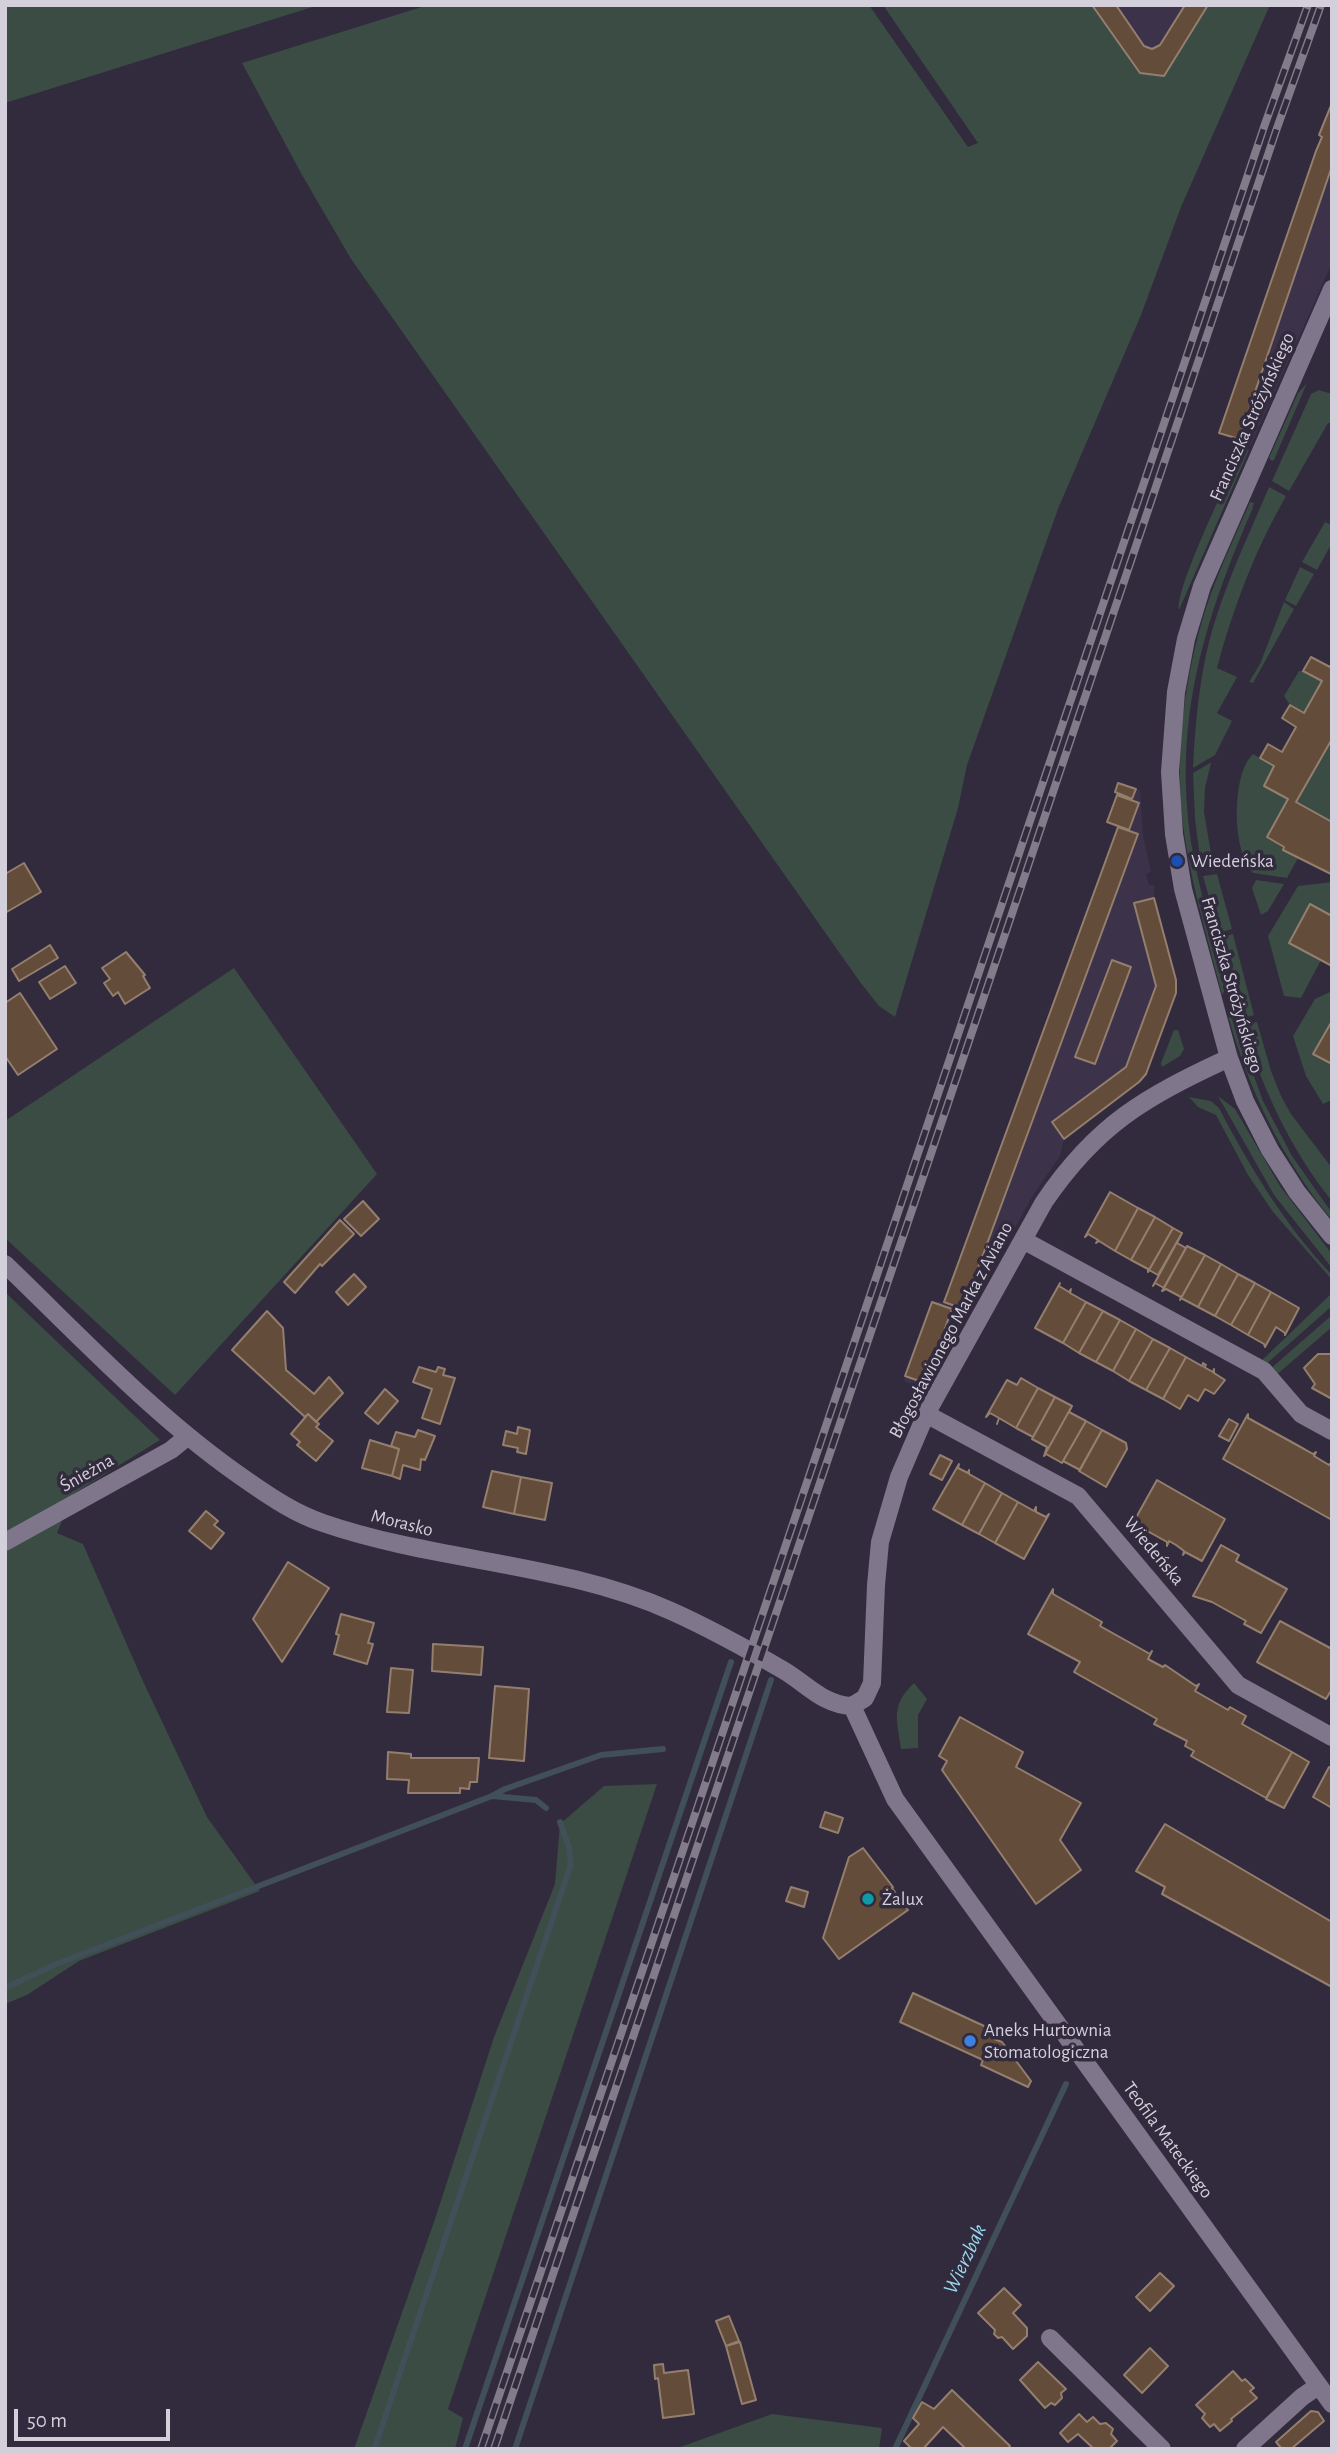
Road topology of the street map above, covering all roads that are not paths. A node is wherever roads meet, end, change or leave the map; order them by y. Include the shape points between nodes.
1 (1332, 289) edge
2 (1228, 1058) junction
3 (1332, 1236) edge
4 (1023, 1240) junction
5 (5, 1265) edge
6 (926, 1415) junction
7 (1332, 1431) edge
8 (187, 1437) junction
9 (5, 1542) edge
10 (852, 1706) junction
11 (1332, 1737) edge
12 (1050, 2338) dead end
13 (1318, 2386) junction
14 (1332, 2404) edge
15 (1162, 2449) edge
16 (1245, 2449) edge

1 - 2 street, Franciszka Stróżyńskiego via 1202,586 1186,639 1173,710 1170,772 1177,861
2 - 3 street, Franciszka Stróżyńskiego via 1270,1150
2 - 4 street, Błogosławionego Marka z Aviano via 1127,1111 1094,1140 1066,1170
4 - 6 street, Błogosławionego Marka z Aviano
4 - 7 street via 1264,1371 1301,1414
5 - 8 street, Morasko
6 - 10 street, Błogosławionego Marka z Aviano via 899,1477 880,1542 872,1683 865,1698
6 - 11 street, Wiedeńska via 1079,1496 1238,1685
8 - 9 street, Śnieżna
8 - 10 street, Morasko via 270,1496 321,1523 633,1596 737,1644 837,1705
10 - 13 street, Teofila Mateckiego via 895,1799
12 - 15 street
13 - 14 street, Teofila Mateckiego
13 - 16 street

